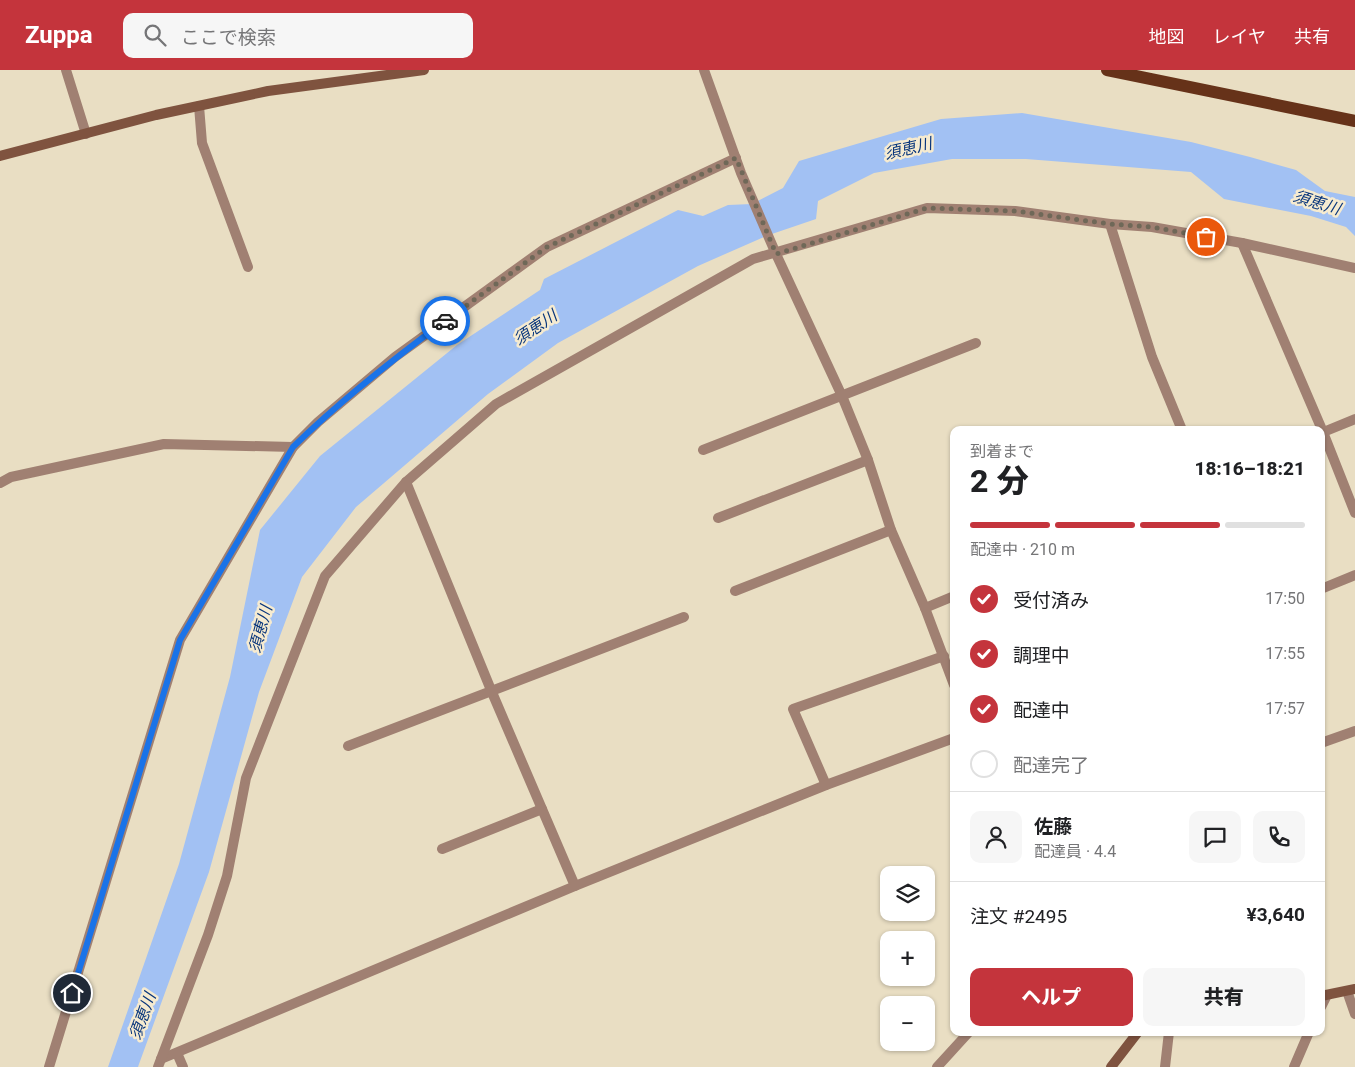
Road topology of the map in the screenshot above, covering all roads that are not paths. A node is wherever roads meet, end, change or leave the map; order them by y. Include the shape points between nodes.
1 (66, 70) edge
2 (424, 70) edge
3 (704, 70) edge
4 (1107, 70) edge
5 (1122, 72) edge
6 (199, 106) junction
7 (1355, 121) edge
8 (86, 134) junction
9 (0, 156) edge
10 (736, 158) junction
11 (1110, 224) junction
12 (1242, 243) junction
13 (776, 254) junction
14 (248, 267) dead end
15 (1355, 268) edge
16 (976, 343) dead end
17 (842, 396) junction
18 (1355, 419) edge
19 (1180, 426) edge
20 (1319, 426) edge
21 (1325, 431) edge
22 (1325, 439) edge
23 (293, 447) junction
24 (703, 450) dead end
25 (868, 460) junction
26 (406, 482) junction
27 (0, 483) edge
28 (1355, 513) edge
29 (718, 518) dead end
30 (891, 530) junction
31 (1355, 575) edge
32 (1325, 587) edge
33 (736, 590) dead end
34 (950, 598) edge
35 (925, 608) junction
36 (684, 617) dead end
37 (944, 656) junction
38 (950, 673) edge
39 (491, 690) junction
40 (1355, 731) edge
41 (950, 739) edge
42 (1325, 742) edge
43 (348, 746) dead end
44 (826, 785) junction
45 (542, 809) junction
46 (442, 848) dead end
47 (575, 886) junction
48 (1351, 990) edge
49 (1325, 999) edge
50 (1355, 1014) edge
51 (965, 1036) edge
52 (1135, 1036) edge
53 (1169, 1036) edge
54 (1307, 1036) edge
55 (177, 1053) junction
56 (159, 1063) edge
57 (50, 1067) edge
58 (183, 1067) edge
59 (937, 1067) edge
60 (1111, 1067) edge
61 (1165, 1067) edge
62 (1294, 1067) edge

1 - 8 street
2 - 6 street via 268,91
3 - 10 street
4 - 5 main road
5 - 7 main road
6 - 8 street
6 - 14 street via 202,143
8 - 9 street
10 - 13 street
10 - 23 street via 547,247 395,357
11 - 12 street via 1152,227
11 - 13 street via 1015,211 927,208
11 - 19 street via 1152,357
12 - 15 street
12 - 20 street
13 - 17 street
13 - 26 street via 753,259 496,404
16 - 17 street
17 - 24 street
17 - 25 street
18 - 21 street
22 - 28 street
23 - 27 street via 164,444 11,477
23 - 57 street via 180,640
25 - 29 street
25 - 30 street
26 - 39 street
26 - 56 street via 325,576 246,778 227,876
30 - 33 street
30 - 35 street
31 - 32 street
34 - 35 street
35 - 37 street
36 - 39 street
37 - 38 street
37 - 44 street via 793,709
39 - 43 street
39 - 45 street
40 - 42 street
41 - 44 street
44 - 47 street
45 - 46 street
45 - 47 street
47 - 55 street
48 - 49 street
48 - 50 street
51 - 59 street
52 - 60 street
53 - 61 street
54 - 62 street
55 - 56 street
55 - 58 street

